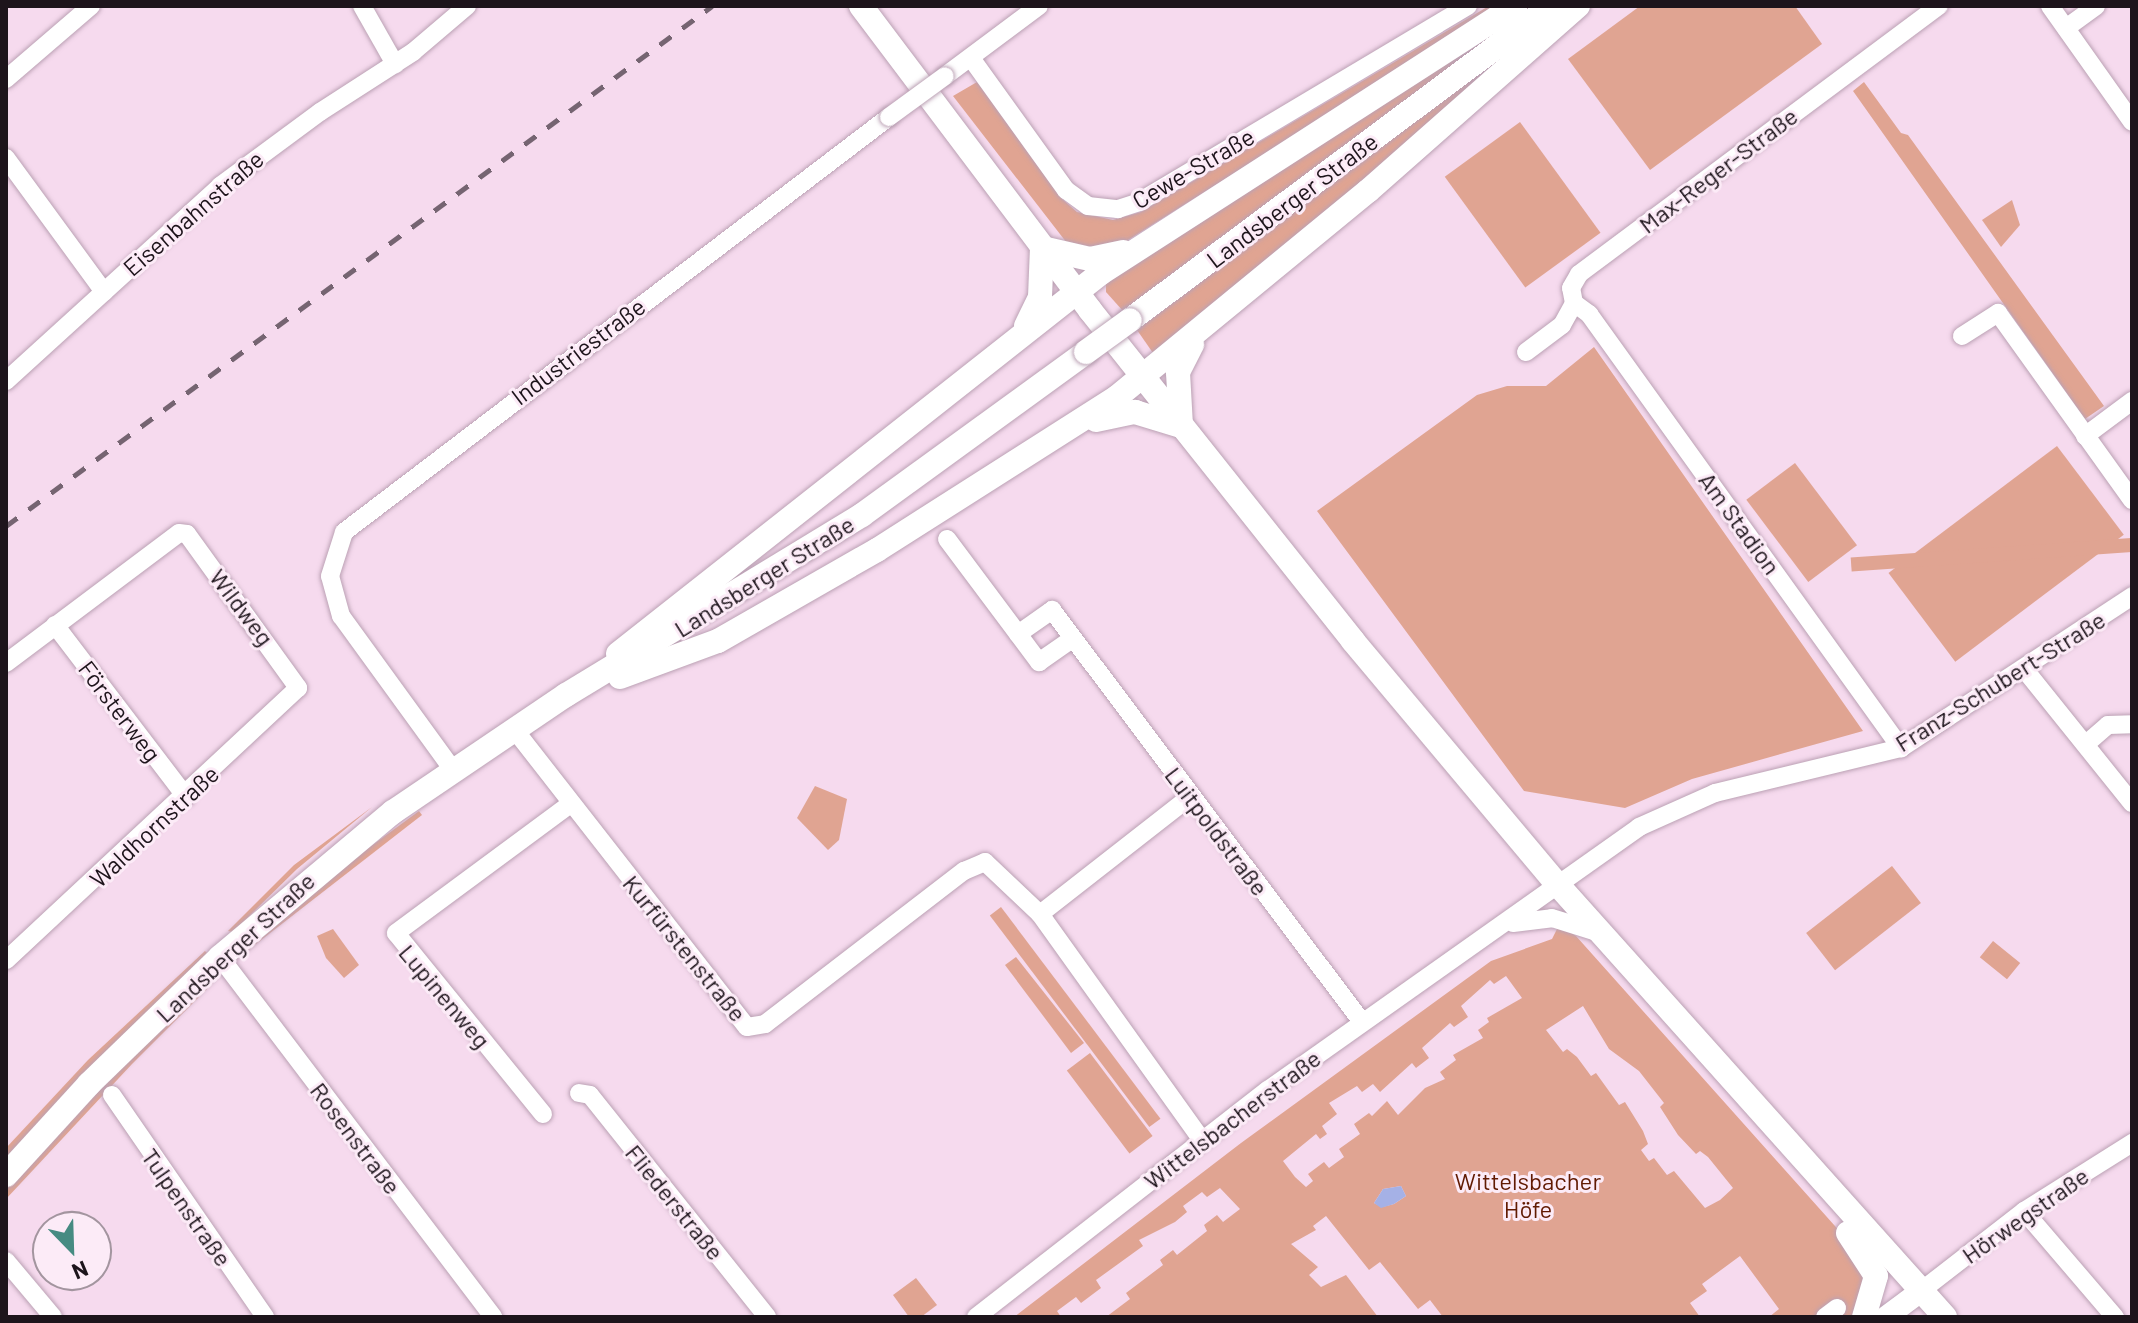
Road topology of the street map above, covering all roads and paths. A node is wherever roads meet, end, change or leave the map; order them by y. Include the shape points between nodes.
1 (91, 6) edge
2 (362, 6) edge
3 (467, 6) edge
4 (861, 6) edge
5 (1039, 6) edge
6 (1468, 6) edge
7 (1516, 6) edge
8 (1551, 6) edge
9 (1578, 6) edge
10 (1939, 6) edge
11 (2050, 6) edge
12 (2096, 6) edge
13 (2066, 28) junction
14 (971, 58) junction
15 (395, 64) junction
16 (6, 79) edge
17 (2132, 122) edge
18 (6, 158) edge
19 (1141, 246) junction
20 (1042, 248) junction
21 (1076, 291) junction
22 (104, 292) junction
23 (1574, 303) junction
24 (1199, 332) junction
25 (1962, 336) dead end
26 (1017, 338) junction
27 (1526, 352) dead end
28 (1143, 378) junction
29 (6, 381) edge
30 (2132, 401) edge
31 (1181, 426) junction
32 (1071, 429) junction
33 (2085, 436) junction
34 (2132, 500) edge
35 (947, 539) dead end
36 (2132, 596) edge
37 (55, 625) junction
38 (1018, 634) junction
39 (1072, 639) junction
40 (6, 663) edge
41 (2025, 670) junction
42 (594, 680) junction
43 (298, 688) joint
44 (2132, 724) edge
45 (514, 729) junction
46 (2086, 744) junction
47 (1901, 748) junction
48 (453, 770) junction
49 (186, 797) junction
50 (1190, 797) junction
51 (2132, 803) edge
52 (569, 805) junction
53 (1558, 885) junction
54 (1040, 914) junction
55 (1495, 931) junction
56 (1602, 934) junction
57 (220, 957) junction
58 (6, 960) edge
59 (1362, 1022) junction
60 (579, 1093) dead end
61 (112, 1095) dead end
62 (1747, 1095) junction
63 (543, 1114) dead end
64 (1201, 1139) junction
65 (2132, 1143) edge
66 (6, 1175) edge
67 (2024, 1211) junction
68 (6, 1261) edge
69 (1921, 1291) junction
70 (53, 1317) edge
71 (265, 1317) edge
72 (493, 1317) edge
73 (767, 1317) edge
74 (976, 1317) edge
75 (1864, 1317) edge
76 (1886, 1317) edge
77 (1945, 1317) edge
78 (2115, 1317) edge

1 - 16 street
2 - 15 street
3 - 15 street, Eisenbahnstraße
4 - 20 main road
5 - 14 street, Industriestraße
6 - 14 street, Cewe-Straße via 1139,202 1102,210 1066,190
7 - 19 main road
8 - 42 main road, Landsberger Straße, bridge via 862,515
9 - 24 main road
10 - 23 street, Max-Reger-Straße via 1579,274 1571,288
11 - 13 street
12 - 13 street
13 - 17 street
14 - 48 street, Industriestraße, bridge via 344,532 330,576 341,616
15 - 22 street, Eisenbahnstraße via 225,181
18 - 22 street
19 - 20 main road via 1090,259
19 - 21 main road
20 - 21 main road
20 - 26 main road via 1040,297
21 - 26 main road
21 - 28 main road
22 - 29 street, Eisenbahnstraße
23 - 27 street, Max-Reger-Straße via 1562,325
23 - 47 street, Am Stadion via 1589,314
24 - 28 main road
24 - 31 main road via 1178,372
25 - 33 street via 1998,313
26 - 42 main road via 652,623
28 - 31 main road
28 - 32 main road
30 - 33 street
31 - 32 main road via 1125,412
31 - 53 main road
32 - 42 main road via 718,641 622,676
33 - 34 street
35 - 38 street
36 - 41 street, Franz-Schubert-Straße
37 - 40 street
37 - 43 street, Wildweg via 179,533 187,534
37 - 49 street, Försterweg
38 - 39 street via 1039,662
38 - 39 street, Luitpoldstraße via 1052,610
39 - 50 street, Luitpoldstraße
41 - 46 street
41 - 47 street, Franz-Schubert-Straße
42 - 45 main road, Landsberger Straße
43 - 49 street, Waldhornstraße
44 - 46 street via 2108,725
45 - 48 main road, Landsberger Straße
45 - 52 street, Kurfürstenstraße
46 - 51 street
47 - 53 street, Franz-Schubert-Straße via 1715,793 1639,827
48 - 57 main road, Landsberger Straße via 302,883
49 - 58 street, Waldhornstraße
50 - 54 street
50 - 59 street, Luitpoldstraße
52 - 54 street, Kurfürstenstraße via 747,1027 765,1024 973,865 991,863
52 - 63 street, Lupinenweg via 396,933
53 - 55 street, Wittelsbacherstraße
53 - 56 main road
54 - 64 street, Kurfürstenstraße
55 - 56 street, Wittelsbacherstraße via 1539,917
55 - 59 street, Wittelsbacherstraße
56 - 62 main road
57 - 66 main road, Landsberger Straße via 89,1084
57 - 72 street, Rosenstraße
59 - 64 street, Wittelsbacherstraße
60 - 73 street, Fliederstraße via 590,1095
61 - 71 street, Tulpenstraße
62 - 69 main road
62 - 75 main road via 1751,1124 1872,1265 1875,1290
64 - 74 street, Wittelsbacherstraße
65 - 67 street, Hörwegstraße
67 - 69 street, Hörwegstraße
67 - 78 street
68 - 70 street
69 - 76 street
69 - 77 main road

